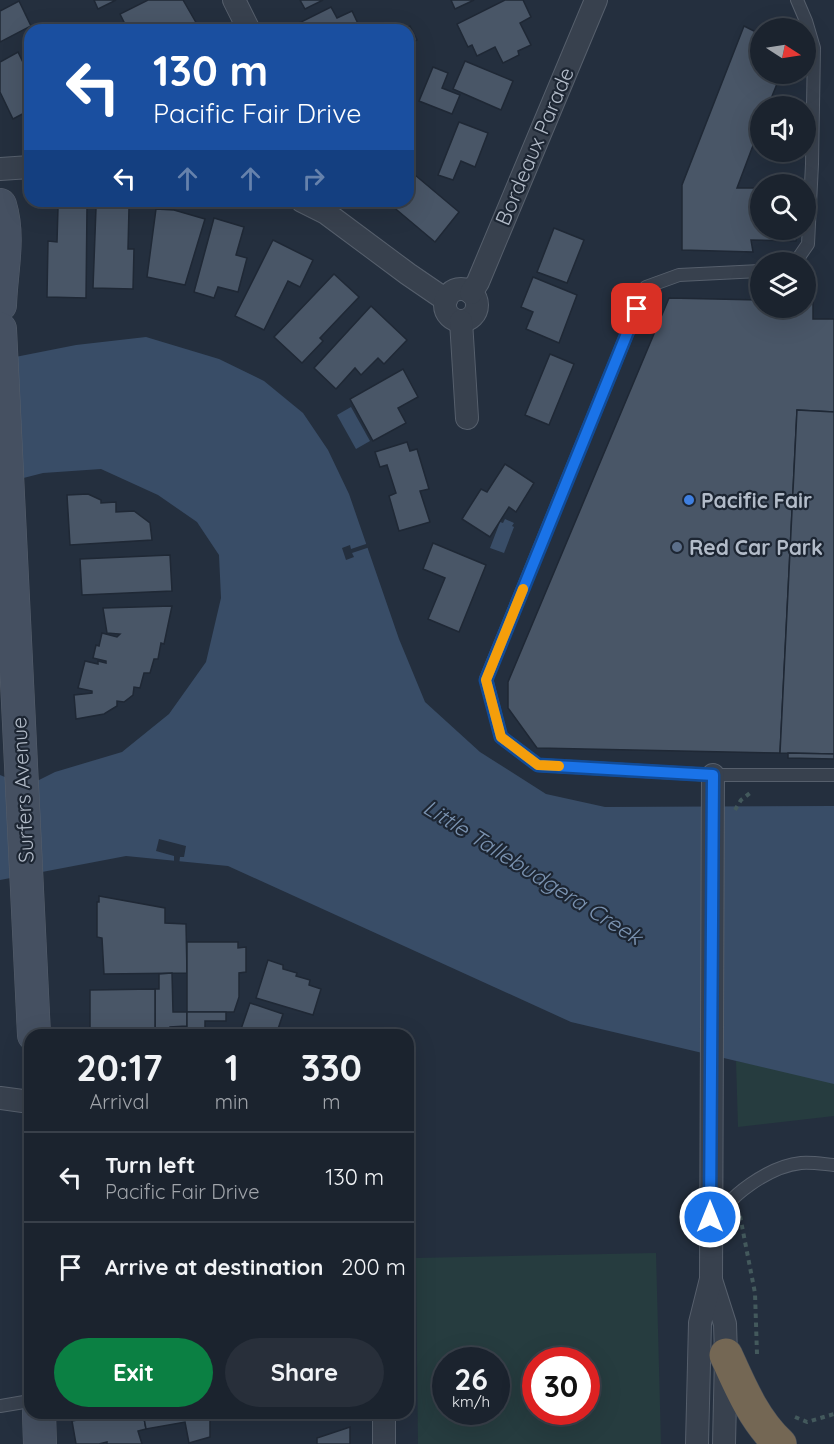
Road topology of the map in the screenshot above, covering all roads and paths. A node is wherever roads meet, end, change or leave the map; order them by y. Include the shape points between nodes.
1 (234, 0) edge
2 (594, 0) edge
3 (797, 0) edge
4 (246, 24) edge
5 (24, 167) edge
6 (0, 169) edge
7 (0, 206) edge
8 (324, 207) edge
9 (802, 252) edge
10 (750, 271) edge
11 (471, 293) junction
12 (446, 300) junction
13 (0, 304) edge
14 (461, 321) junction
15 (0, 329) edge
16 (467, 418) dead end
17 (6, 620) edge
18 (713, 775) junction
19 (834, 776) edge
20 (34, 1029) edge
21 (0, 1098) edge
22 (24, 1101) edge
23 (834, 1165) edge
24 (740, 1216) dead end
25 (710, 1239) junction
26 (711, 1279) junction
27 (741, 1355) junction
28 (24, 1402) edge
29 (0, 1406) edge
30 (834, 1414) edge
31 (39, 1419) edge
32 (384, 1419) edge
33 (784, 1429) edge
34 (40, 1444) edge
35 (384, 1444) edge
36 (697, 1444) edge
37 (724, 1444) edge

1 - 4 street
2 - 11 street, Bordeaux Parade
3 - 9 lane via 814,48 808,244
5 - 6 street
7 - 13 street via 6,238
8 - 12 street
10 - 18 lane via 679,275 646,288 486,680 501,737 538,765
11 - 12 street via 456,290
11 - 14 street via 477,306 474,314
12 - 14 street via 448,314
14 - 16 street
15 - 17 street, Surfers Avenue via 7,487
17 - 20 street, Surfers Avenue via 20,751
18 - 19 lane
18 - 25 street
21 - 22 street
23 - 25 lane via 802,1163 770,1172 725,1207
24 - 27 path via 755,1293
25 - 26 street
26 - 27 street via 724,1324
26 - 36 street via 700,1323
27 - 33 highway via 751,1407 772,1437
27 - 37 street
28 - 29 lane
30 - 33 path
31 - 34 street
32 - 35 street

